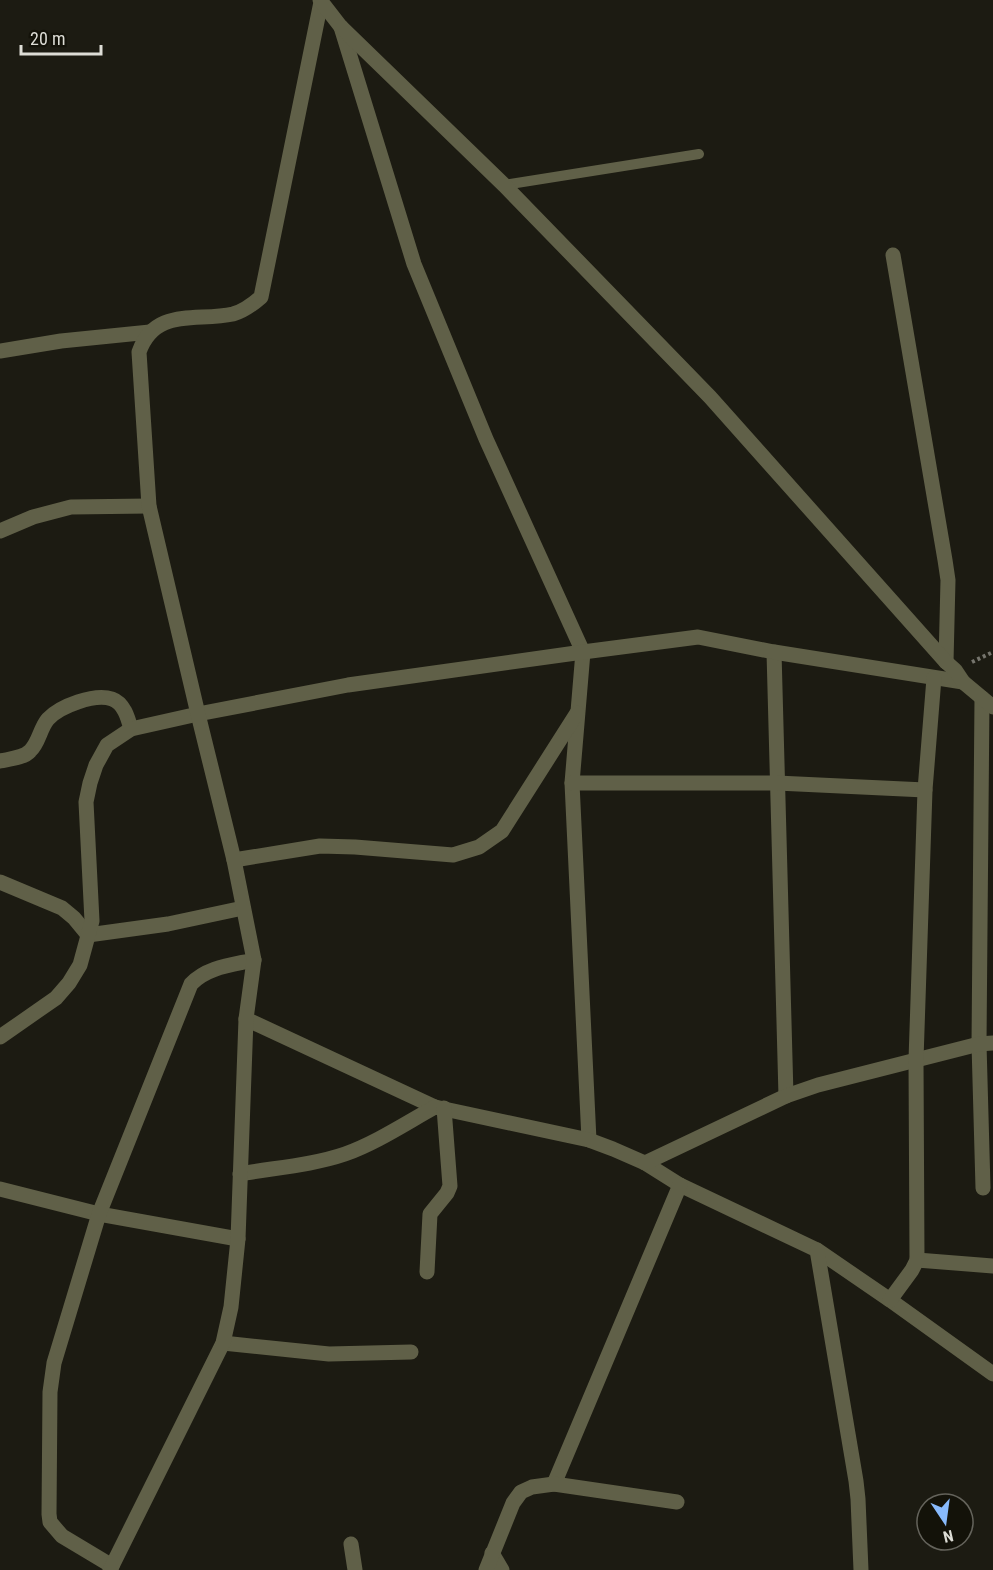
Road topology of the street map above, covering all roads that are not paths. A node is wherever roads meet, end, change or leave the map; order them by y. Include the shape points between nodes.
1 (320, 1) edge
2 (341, 27) junction
3 (699, 154) dead end
4 (504, 184) junction
5 (893, 255) dead end
6 (150, 332) junction
7 (0, 351) edge
8 (149, 506) junction
9 (0, 531) edge
10 (583, 652) junction
11 (774, 652) junction
12 (946, 662) junction
13 (934, 678) junction
14 (963, 682) junction
15 (988, 703) edge
16 (578, 710) junction
17 (198, 714) junction
18 (131, 729) junction
19 (0, 761) edge
20 (572, 783) junction
21 (777, 783) junction
22 (925, 790) junction
23 (234, 860) junction
24 (0, 882) edge
25 (243, 908) junction
26 (88, 935) junction
27 (254, 960) junction
28 (246, 1019) junction
29 (0, 1037) edge
30 (986, 1044) edge
31 (916, 1060) junction
32 (786, 1096) junction
33 (440, 1108) junction
34 (589, 1140) junction
35 (645, 1163) junction
36 (240, 1174) junction
37 (680, 1185) junction
38 (983, 1188) dead end
39 (0, 1189) edge
40 (99, 1214) junction
41 (238, 1239) junction
42 (817, 1250) junction
43 (917, 1260) junction
44 (993, 1266) edge
45 (427, 1272) dead end
46 (890, 1300) junction
47 (223, 1343) junction
48 (411, 1352) dead end
49 (993, 1374) edge
50 (554, 1484) junction
51 (677, 1502) dead end
52 (351, 1544) dead end
53 (492, 1553) junction
54 (111, 1568) edge
55 (354, 1570) edge
56 (486, 1570) edge
57 (502, 1570) edge
58 (861, 1570) edge

1 - 2 street
1 - 6 street via 261,297 233,314 165,321
2 - 4 street
2 - 10 street via 414,264 486,439
3 - 4 lane
4 - 12 street via 710,397
5 - 12 street via 948,580
6 - 7 street
6 - 8 street via 139,352
8 - 9 street via 71,507
8 - 17 street
10 - 11 street via 698,637
10 - 16 street
10 - 17 street via 348,685
11 - 13 street
11 - 21 street
12 - 14 street
13 - 14 street
13 - 22 street
14 - 15 street
15 - 30 street
16 - 20 street
16 - 23 street via 502,831 479,847 453,855 320,846
17 - 18 street
17 - 23 street
18 - 19 street via 126,711 114,699 99,698 65,706 41,727 32,750
18 - 26 street via 107,745 96,765 86,802 92,921
20 - 21 street
20 - 34 street
21 - 22 street
21 - 32 street
22 - 31 street
23 - 25 street
24 - 26 street via 62,908
25 - 26 street
25 - 27 street
26 - 29 street via 80,965 69,983 56,998
27 - 28 street
27 - 40 street via 209,971 191,984
28 - 33 street
28 - 36 street
30 - 31 street
30 - 38 street
31 - 32 street
31 - 43 street
32 - 35 street
33 - 34 street
33 - 36 street via 344,1154
33 - 45 street via 450,1186 430,1214
34 - 35 street
35 - 37 street
36 - 41 street
37 - 42 street
37 - 50 street
39 - 40 street
40 - 41 street
40 - 54 street via 54,1363 50,1392 49,1514 50,1522 62,1536
41 - 47 street
42 - 46 street
42 - 58 street via 856,1481
43 - 44 street
43 - 46 street
46 - 49 street
47 - 48 street via 328,1354
47 - 54 street
50 - 51 street
50 - 53 street via 521,1492
52 - 55 street
53 - 56 street
53 - 57 street

